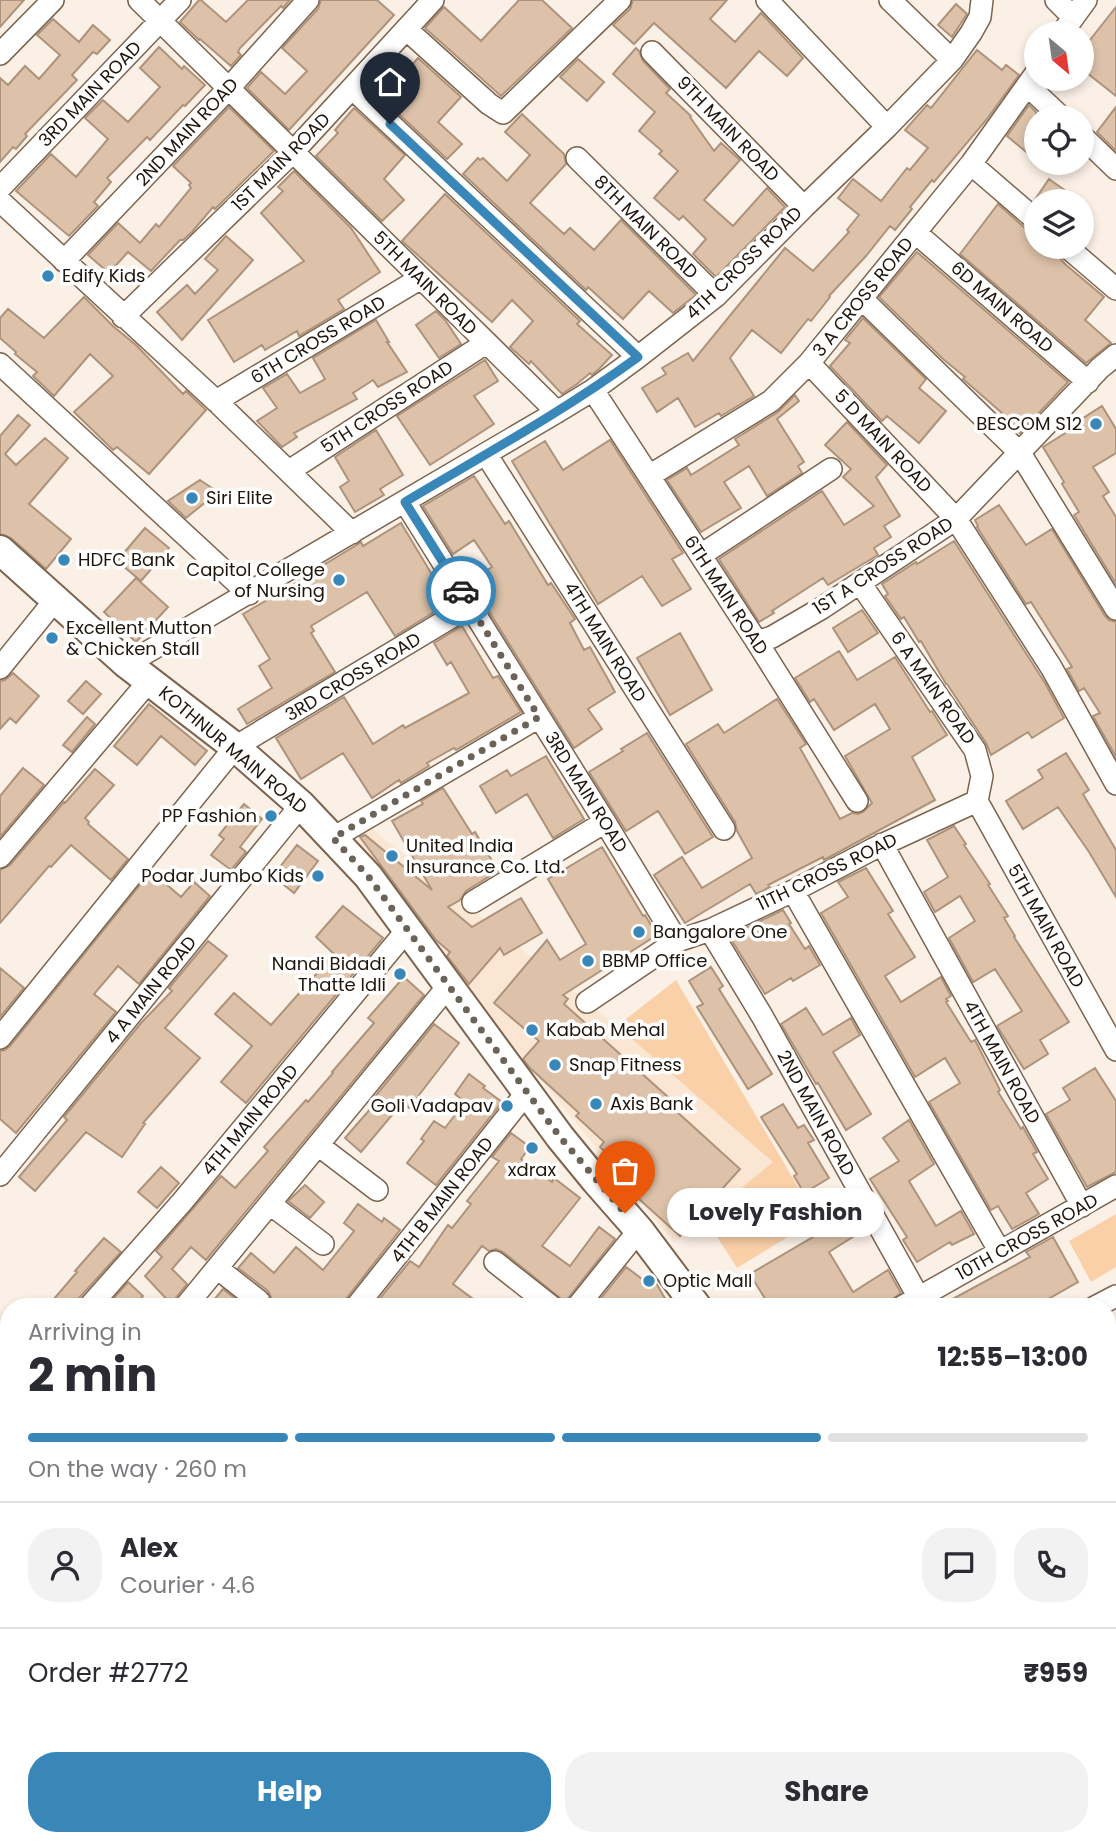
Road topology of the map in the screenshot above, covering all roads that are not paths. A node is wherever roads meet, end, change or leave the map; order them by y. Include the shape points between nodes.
1 (53, 0) edge
2 (139, 0) edge
3 (180, 0) edge
4 (308, 0) edge
5 (433, 0) edge
6 (620, 0) edge
7 (767, 0) edge
8 (890, 0) edge
9 (982, 0) edge
10 (1056, 0) edge
11 (1074, 17) edge
12 (161, 22) junction
13 (406, 29) junction
14 (652, 52) dead end
15 (0, 54) edge
16 (951, 60) junction
17 (229, 88) junction
18 (352, 88) junction
19 (1024, 91) edge
20 (1041, 91) edge
21 (1052, 105) edge
22 (887, 127) junction
23 (1094, 148) edge
24 (293, 152) junction
25 (577, 158) dead end
26 (971, 164) junction
27 (1116, 169) edge
28 (0, 188) edge
29 (0, 201) edge
30 (804, 207) junction
31 (1024, 210) edge
32 (916, 233) junction
33 (1081, 259) edge
34 (64, 261) junction
35 (421, 278) junction
36 (1116, 289) edge
37 (716, 296) junction
38 (862, 299) junction
39 (123, 317) junction
40 (486, 343) junction
41 (1116, 355) edge
42 (638, 357) junction
43 (809, 363) junction
44 (0, 364) edge
45 (1088, 382) junction
46 (593, 390) junction
47 (216, 401) junction
48 (557, 412) junction
49 (1020, 453) junction
50 (486, 454) junction
51 (831, 469) dead end
52 (289, 471) junction
53 (649, 476) junction
54 (405, 502) junction
55 (956, 519) junction
56 (352, 533) junction
57 (0, 550) edge
58 (701, 555) junction
59 (860, 583) junction
60 (249, 594) junction
61 (55, 600) junction
62 (470, 606) junction
63 (1116, 609) edge
64 (757, 642) junction
65 (0, 668) edge
66 (138, 672) junction
67 (539, 717) junction
68 (235, 747) junction
69 (1116, 784) edge
70 (857, 801) dead end
71 (977, 801) junction
72 (301, 805) junction
73 (605, 822) junction
74 (724, 829) dead end
75 (333, 838) junction
76 (882, 845) junction
77 (0, 857) edge
78 (793, 891) junction
79 (473, 902) dead end
80 (407, 930) junction
81 (710, 930) junction
82 (677, 941) junction
83 (449, 985) junction
84 (587, 1002) dead end
85 (0, 1038) edge
86 (1116, 1050) edge
87 (527, 1092) junction
88 (318, 1145) junction
89 (0, 1175) edge
90 (1116, 1186) edge
91 (377, 1190) dead end
92 (270, 1204) junction
93 (1082, 1206) junction
94 (639, 1230) junction
95 (323, 1244) dead end
96 (1000, 1252) junction
97 (495, 1262) dead end
98 (217, 1268) junction
99 (97, 1298) edge
100 (192, 1298) edge
101 (255, 1298) edge
102 (363, 1298) edge
103 (541, 1298) edge
104 (584, 1298) edge
105 (685, 1298) edge
106 (907, 1298) edge
107 (919, 1298) edge

1 - 15 street
2 - 12 street, 5TH MAIN ROAD
3 - 12 street, 3RD MAIN ROAD
4 - 17 street, 2ND MAIN ROAD
5 - 13 street, 1ST MAIN ROAD
6 - 13 street via 503,113
7 - 22 street
8 - 16 street
9 - 16 street, 4TH CROSS ROAD via 980,17
10 - 11 street
12 - 17 street, 5TH MAIN ROAD
12 - 28 street, 3RD MAIN ROAD
13 - 18 street, 1ST MAIN ROAD
14 - 30 street, 9TH MAIN ROAD
16 - 22 street, 4TH CROSS ROAD
17 - 24 street, 5TH MAIN ROAD
17 - 34 street, 2ND MAIN ROAD
18 - 24 street, 1ST MAIN ROAD
18 - 42 street
19 - 26 street, 3 A CROSS ROAD
20 - 21 street
22 - 30 street, 4TH CROSS ROAD
23 - 27 street
24 - 35 street, 5TH MAIN ROAD
24 - 39 street, 1ST MAIN ROAD
25 - 37 street, 8TH MAIN ROAD
26 - 31 street
26 - 32 street, 3 A CROSS ROAD
29 - 34 street
30 - 37 street, 4TH CROSS ROAD
32 - 38 street, 3 A CROSS ROAD
32 - 45 street, 6D MAIN ROAD
33 - 36 street
34 - 39 street
35 - 40 street, 5TH MAIN ROAD
35 - 47 street, 6TH CROSS ROAD
37 - 42 street, 4TH CROSS ROAD
38 - 43 street, 3 A CROSS ROAD
38 - 49 street
39 - 47 street
40 - 48 street, 5TH MAIN ROAD
40 - 52 street, 5TH CROSS ROAD
41 - 45 street, 1ST A CROSS ROAD
42 - 46 street, 4TH CROSS ROAD
43 - 53 street, 3 A CROSS ROAD via 771,401
43 - 55 street, 5 D MAIN ROAD
44 - 60 street
45 - 49 street, 1ST A CROSS ROAD
46 - 48 street, 4TH CROSS ROAD
46 - 53 street, 6TH MAIN ROAD
47 - 52 street
48 - 50 street, 4TH CROSS ROAD
49 - 55 street, 1ST A CROSS ROAD
49 - 63 street
50 - 54 street, 4TH CROSS ROAD
50 - 74 street, 4TH MAIN ROAD
51 - 58 street
52 - 56 street
53 - 58 street, 6TH MAIN ROAD
54 - 56 street, 4TH CROSS ROAD
54 - 62 street, 3RD MAIN ROAD
55 - 59 street, 1ST A CROSS ROAD
55 - 69 street via 1051,667
56 - 60 street, 4TH CROSS ROAD
57 - 61 main road, KOTHNUR MAIN ROAD
58 - 64 street, 6TH MAIN ROAD
59 - 64 street, 1ST A CROSS ROAD
59 - 71 street, 6 A MAIN ROAD via 975,750 982,776
60 - 66 street, 4TH CROSS ROAD
61 - 65 street
61 - 66 main road, KOTHNUR MAIN ROAD
62 - 67 street, 3RD MAIN ROAD
62 - 68 street, 3RD CROSS ROAD
64 - 70 street, 6TH MAIN ROAD
66 - 68 main road, KOTHNUR MAIN ROAD
66 - 77 street
67 - 73 street, 3RD MAIN ROAD
67 - 75 street
68 - 72 main road, KOTHNUR MAIN ROAD
68 - 85 street
71 - 76 street, 11TH CROSS ROAD
71 - 86 street, 5TH MAIN ROAD
72 - 75 main road, KOTHNUR MAIN ROAD
72 - 89 street, 4 A MAIN ROAD
73 - 79 street
73 - 82 street, 3RD MAIN ROAD
75 - 80 main road, KOTHNUR MAIN ROAD
76 - 78 street, 11TH CROSS ROAD
76 - 93 street, 4TH MAIN ROAD
78 - 81 street, 11TH CROSS ROAD
78 - 96 street
80 - 83 main road, KOTHNUR MAIN ROAD
80 - 99 street, 4TH MAIN ROAD
81 - 82 street, 11TH CROSS ROAD
81 - 106 street, 2ND MAIN ROAD via 762,1016
82 - 84 street, 11TH CROSS ROAD
83 - 87 main road, KOTHNUR MAIN ROAD
83 - 88 street
87 - 94 main road, KOTHNUR MAIN ROAD
87 - 102 street, 4TH B MAIN ROAD
88 - 91 street
88 - 92 street
90 - 93 street, 10TH CROSS ROAD
92 - 95 street
92 - 98 street
93 - 96 street, 10TH CROSS ROAD
94 - 104 street
94 - 105 main road, KOTHNUR MAIN ROAD
96 - 107 street, 10TH CROSS ROAD
97 - 103 street
98 - 100 street
98 - 101 street

